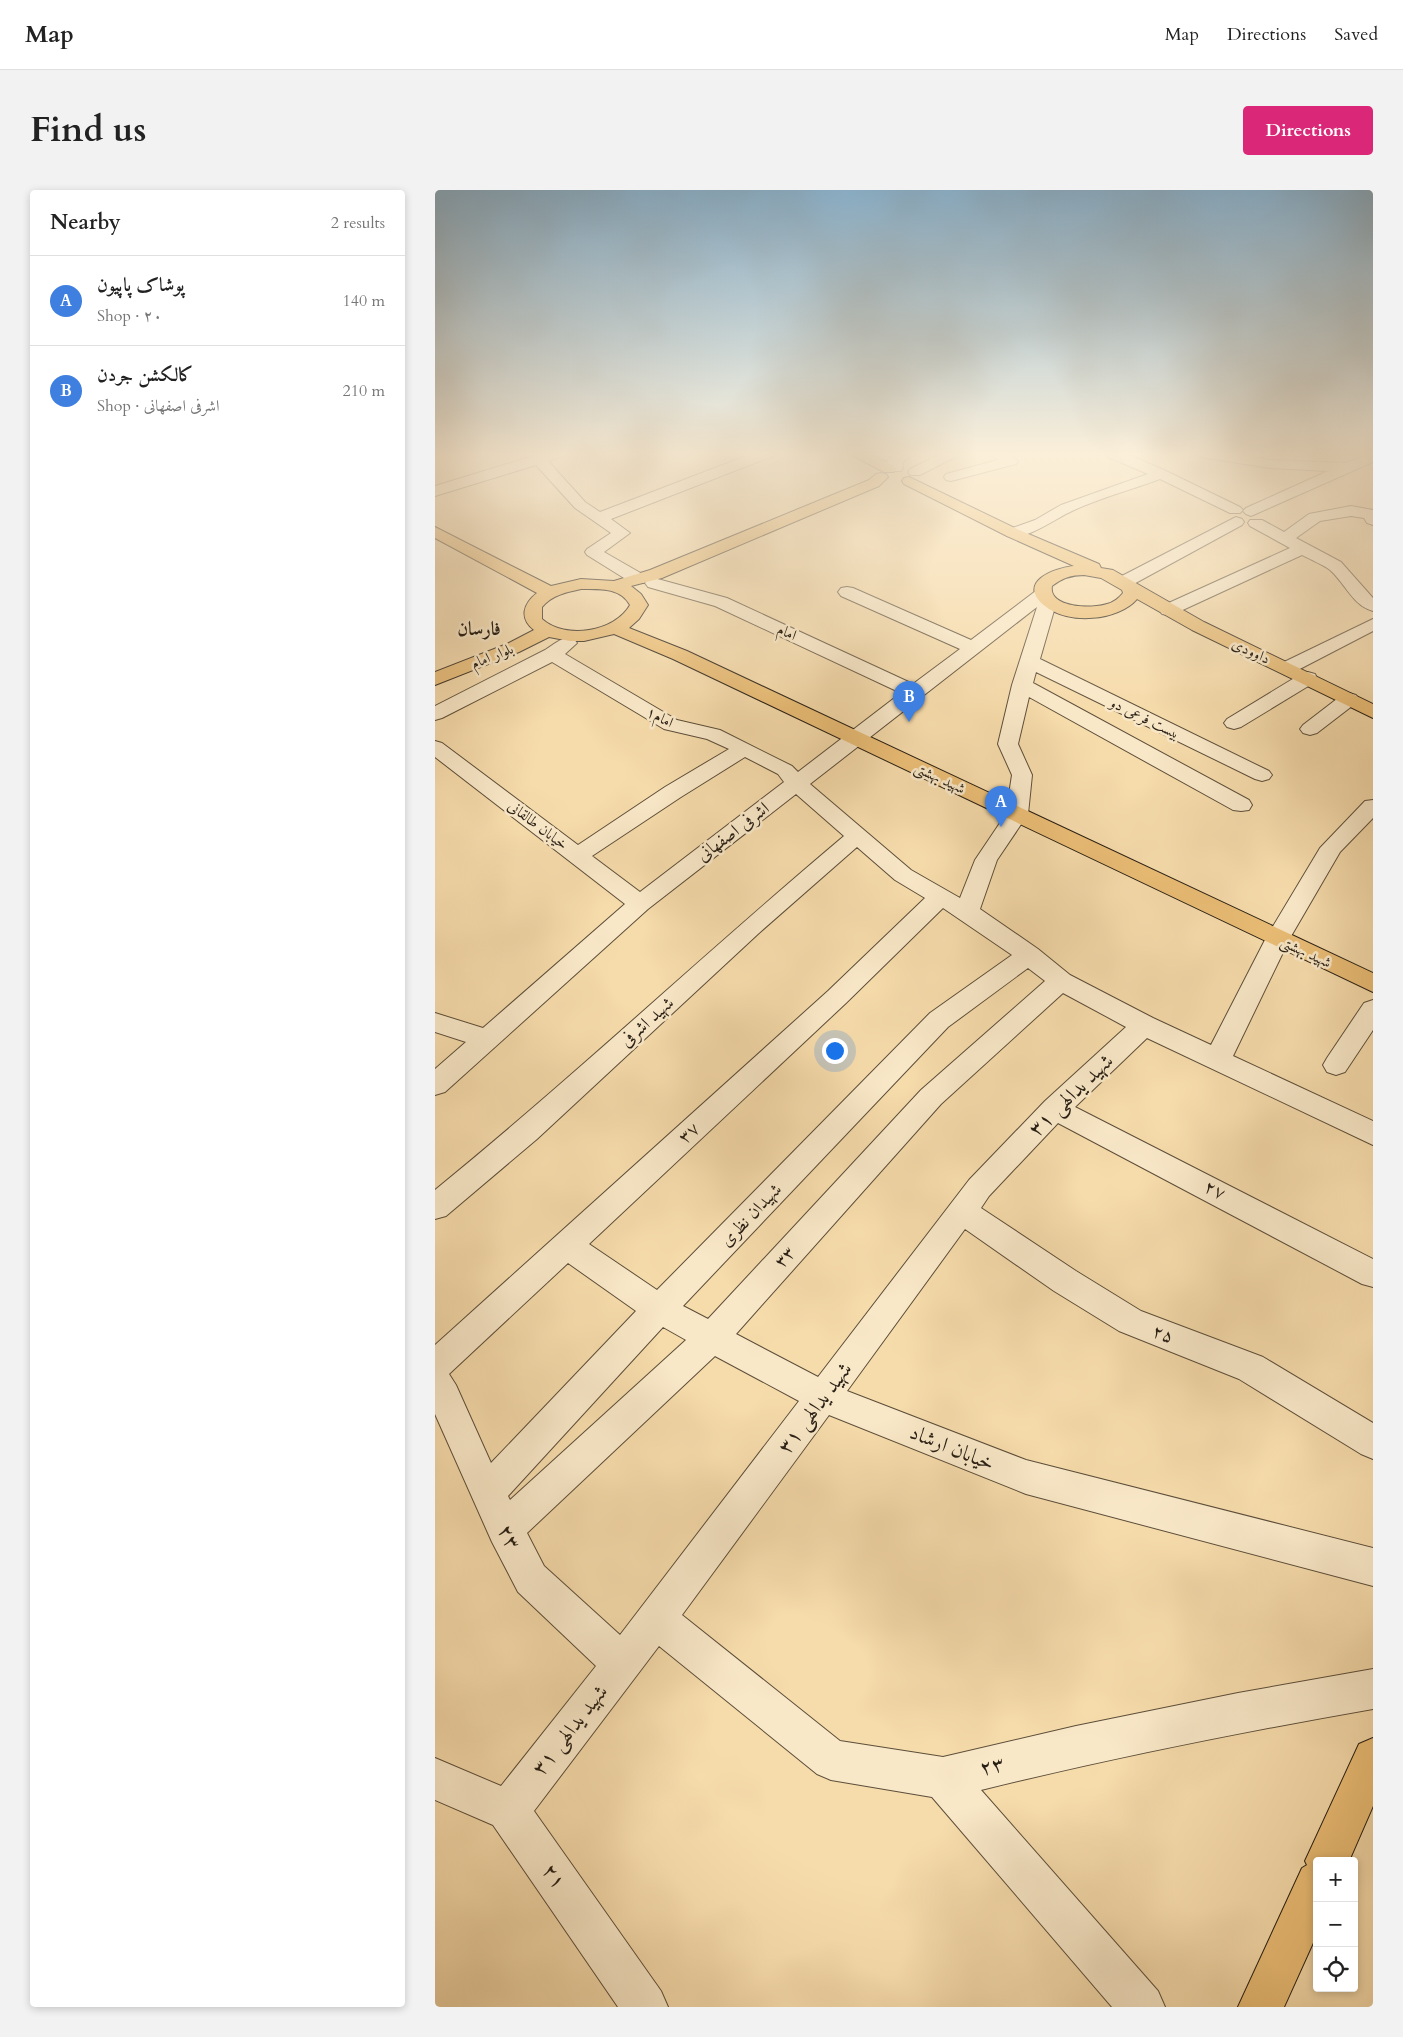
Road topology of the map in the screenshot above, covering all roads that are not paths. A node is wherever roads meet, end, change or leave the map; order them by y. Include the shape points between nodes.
1 (446, 538) edge
2 (615, 538) edge
3 (758, 538) edge
4 (1024, 538) edge
5 (1201, 538) edge
6 (1285, 538) edge
7 (1303, 548) junction
8 (1107, 574) junction
9 (1127, 585) junction
10 (643, 587) junction
11 (847, 592) dead end
12 (550, 593) junction
13 (1046, 597) junction
14 (1373, 606) edge
15 (1168, 610) junction
16 (1373, 624) edge
17 (542, 628) junction
18 (614, 628) junction
19 (579, 635) junction
20 (973, 648) junction
21 (553, 654) junction
22 (1029, 661) junction
23 (1287, 668) junction
24 (435, 670) edge
25 (1308, 678) junction
26 (435, 679) edge
27 (1022, 685) junction
28 (916, 692) junction
29 (1349, 699) junction
30 (1373, 712) edge
31 (435, 714) edge
32 (1234, 723) dead end
33 (1310, 729) dead end
34 (857, 738) junction
35 (435, 747) edge
36 (745, 749) junction
37 (1262, 775) dead end
38 (797, 784) junction
39 (1241, 804) dead end
40 (1373, 806) edge
41 (1017, 814) junction
42 (857, 836) junction
43 (577, 856) junction
44 (940, 897) junction
45 (640, 904) junction
46 (967, 912) junction
47 (1277, 938) junction
48 (1029, 955) junction
49 (1061, 980) junction
50 (1373, 983) edge
51 (1373, 1009) edge
52 (435, 1022) edge
53 (1144, 1025) junction
54 (487, 1039) junction
55 (1217, 1060) junction
56 (1336, 1065) dead end
57 (435, 1085) edge
58 (1055, 1109) junction
59 (1373, 1134) edge
60 (435, 1208) edge
61 (962, 1211) junction
62 (567, 1245) junction
63 (1373, 1274) edge
64 (659, 1310) junction
65 (712, 1337) junction
66 (435, 1366) edge
67 (435, 1382) edge
68 (823, 1397) junction
69 (1373, 1442) edge
70 (487, 1493) junction
71 (505, 1529) junction
72 (1373, 1567) edge
73 (657, 1619) junction
74 (623, 1664) junction
75 (1373, 1689) edge
76 (943, 1778) junction
77 (435, 1779) edge
78 (1369, 1781) edge
79 (508, 1810) junction
80 (1329, 1857) edge
81 (1313, 1892) edge
82 (645, 2007) edge
83 (1143, 2007) edge
84 (1261, 2007) edge

1 - 12 main road
2 - 10 street, امام via 593,552
3 - 10 main road
4 - 8 main road
5 - 9 street
6 - 7 street
7 - 14 street via 1335,566 1354,590
7 - 15 street
8 - 9 main road, داوودی
8 - 13 main road via 1083,570 1059,574 1045,582 1042,588
9 - 13 main road via 1132,594 1129,600 1104,612 1066,609
9 - 15 main road, داوودی
10 - 12 main road via 627,590 581,584
10 - 18 main road via 636,613
10 - 28 street, امام via 721,602
11 - 20 street
12 - 17 main road via 532,609 531,617
13 - 20 street, اشرفی اصفهانی
13 - 22 street
15 - 23 main road, داوودی
16 - 23 street
17 - 19 main road
17 - 24 main road, بلوار امام
17 - 26 main road, بلوار امام via 513,648
18 - 19 main road
18 - 34 main road, شهید بهشتی via 681,655
19 - 21 street
20 - 28 street, اشرفی اصفهانی
21 - 31 street
21 - 36 street, امام۱ via 671,724 713,734
22 - 27 street
22 - 37 street, بیست فرعی دو
23 - 25 main road, داوودی
25 - 29 main road, داوودی
25 - 32 street
27 - 39 street
27 - 41 street via 1008,744 1022,775
28 - 34 street, اشرفی اصفهانی
29 - 30 main road, داوودی
29 - 33 street
34 - 38 street, اشرفی اصفهانی
34 - 41 main road, شهید بهشتی
35 - 43 street, خیابان طالقانی
36 - 38 street, امام۱ via 785,770
36 - 43 street
38 - 42 street, امام۱
38 - 45 street, اشرفی اصفهانی
40 - 47 street via 1331,848
41 - 46 street via 986,860
41 - 47 main road, شهید بهشتی
42 - 44 street, امام۱ via 903,875
42 - 60 street, شهید اشرفی via 751,927 527,1131
43 - 45 street, خیابان طالقانی
44 - 46 street, امام۱
44 - 62 street, ۳۷ via 837,997
45 - 54 street, اشرفی اصفهانی
46 - 48 street, امام۱
47 - 50 main road, شهید بهشتی
47 - 55 street
48 - 49 street, امام۱
48 - 64 street, شهیدان نظری via 939,1020
49 - 53 street, امام۱
49 - 65 street, ۳۳ via 931,1097
51 - 56 street
52 - 54 street
53 - 55 street, امام۱
53 - 58 street, ۳۱ شهید یدالهی
54 - 57 street, اشرفی اصفهانی
55 - 59 street, امام۱
58 - 61 street, ۳۱ شهید یدالهی via 979,1188
58 - 63 street, ۲۷
61 - 68 street, ۳۱ شهید یدالهی
61 - 69 street, ۲۵ via 1130,1321 1251,1368
62 - 64 street, خیابان ارشاد
62 - 66 street, ۳۷
64 - 65 street, خیابان ارشاد
64 - 70 street, شهیدان نظری
65 - 68 street, خیابان ارشاد
65 - 71 street, ۳۳
67 - 70 street, ۲۳
68 - 72 street, خیابان ارشاد via 1026,1477
68 - 73 street, ۳۱ شهید یدالهی
70 - 71 street, ۲۳
71 - 74 street, ۲۳ via 531,1579
73 - 74 street, ۳۱ شهید یدالهی
73 - 76 street, ۲۳ via 831,1760
74 - 79 street, ۳۱ شهید یدالهی
75 - 76 street, ۲۳ via 1076,1746
76 - 83 street
77 - 79 street
78 - 80 main road
79 - 82 street, ۲۱
81 - 84 main road

